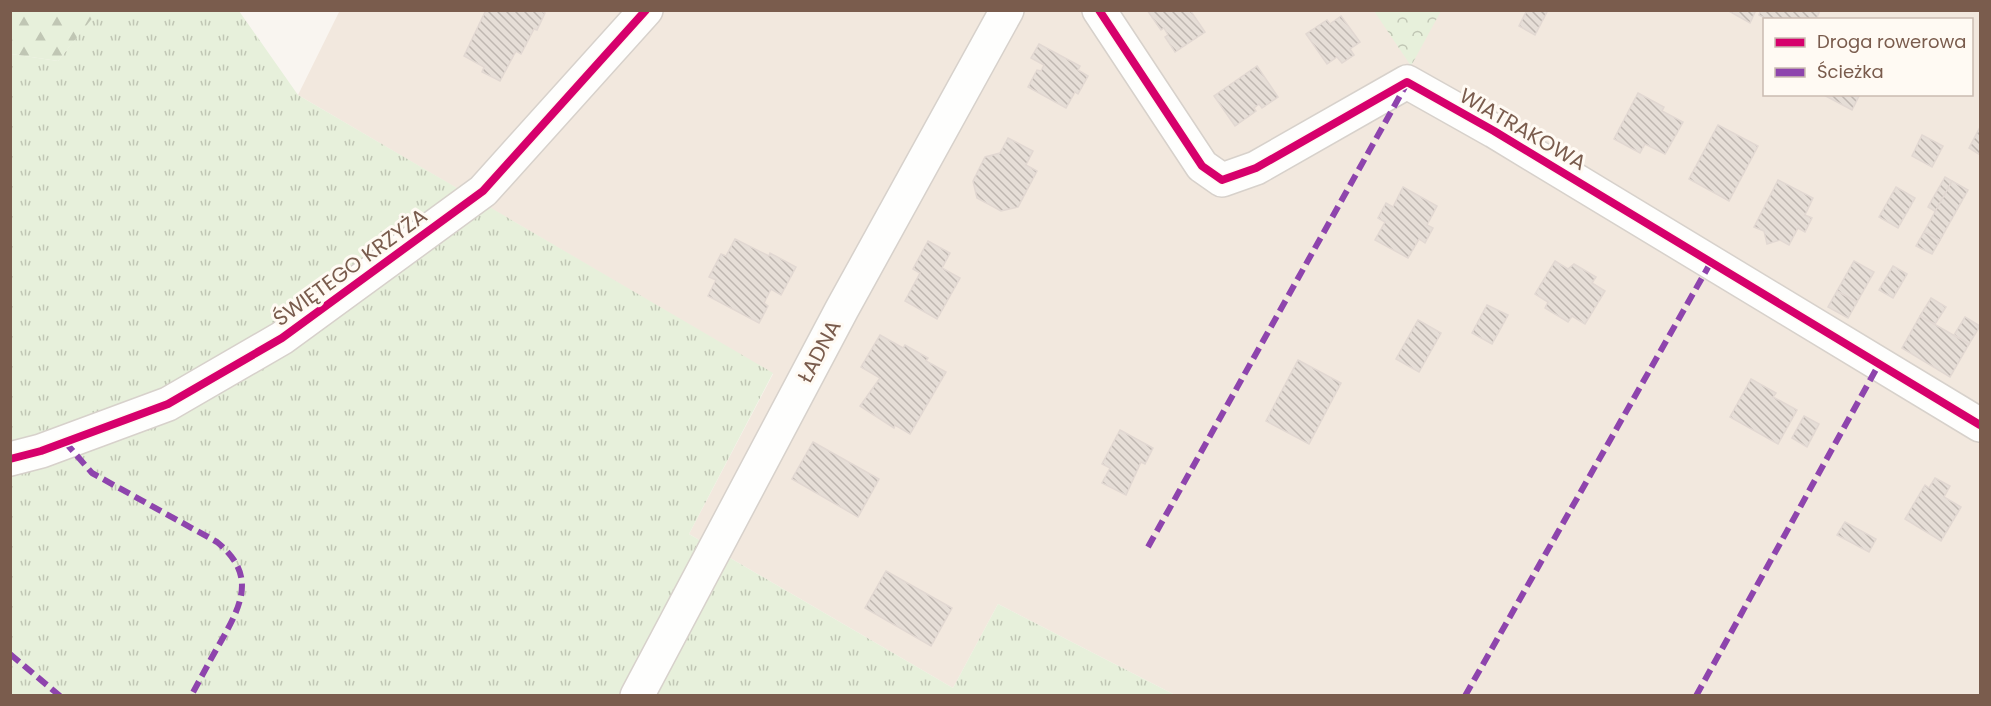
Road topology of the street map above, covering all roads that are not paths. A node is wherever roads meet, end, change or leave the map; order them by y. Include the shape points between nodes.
1 (646, 10) edge
2 (1007, 10) edge
3 (1099, 10) edge
4 (1980, 425) edge
5 (10, 459) edge
6 (637, 696) edge

1 - 5 street, ŚWIĘTEGO KRZYŻA via 483,191 282,338 168,404 41,452
2 - 6 street, ŁADNA via 842,309
3 - 4 street, WIATRAKOWA via 1202,166 1222,180 1256,168 1407,82

